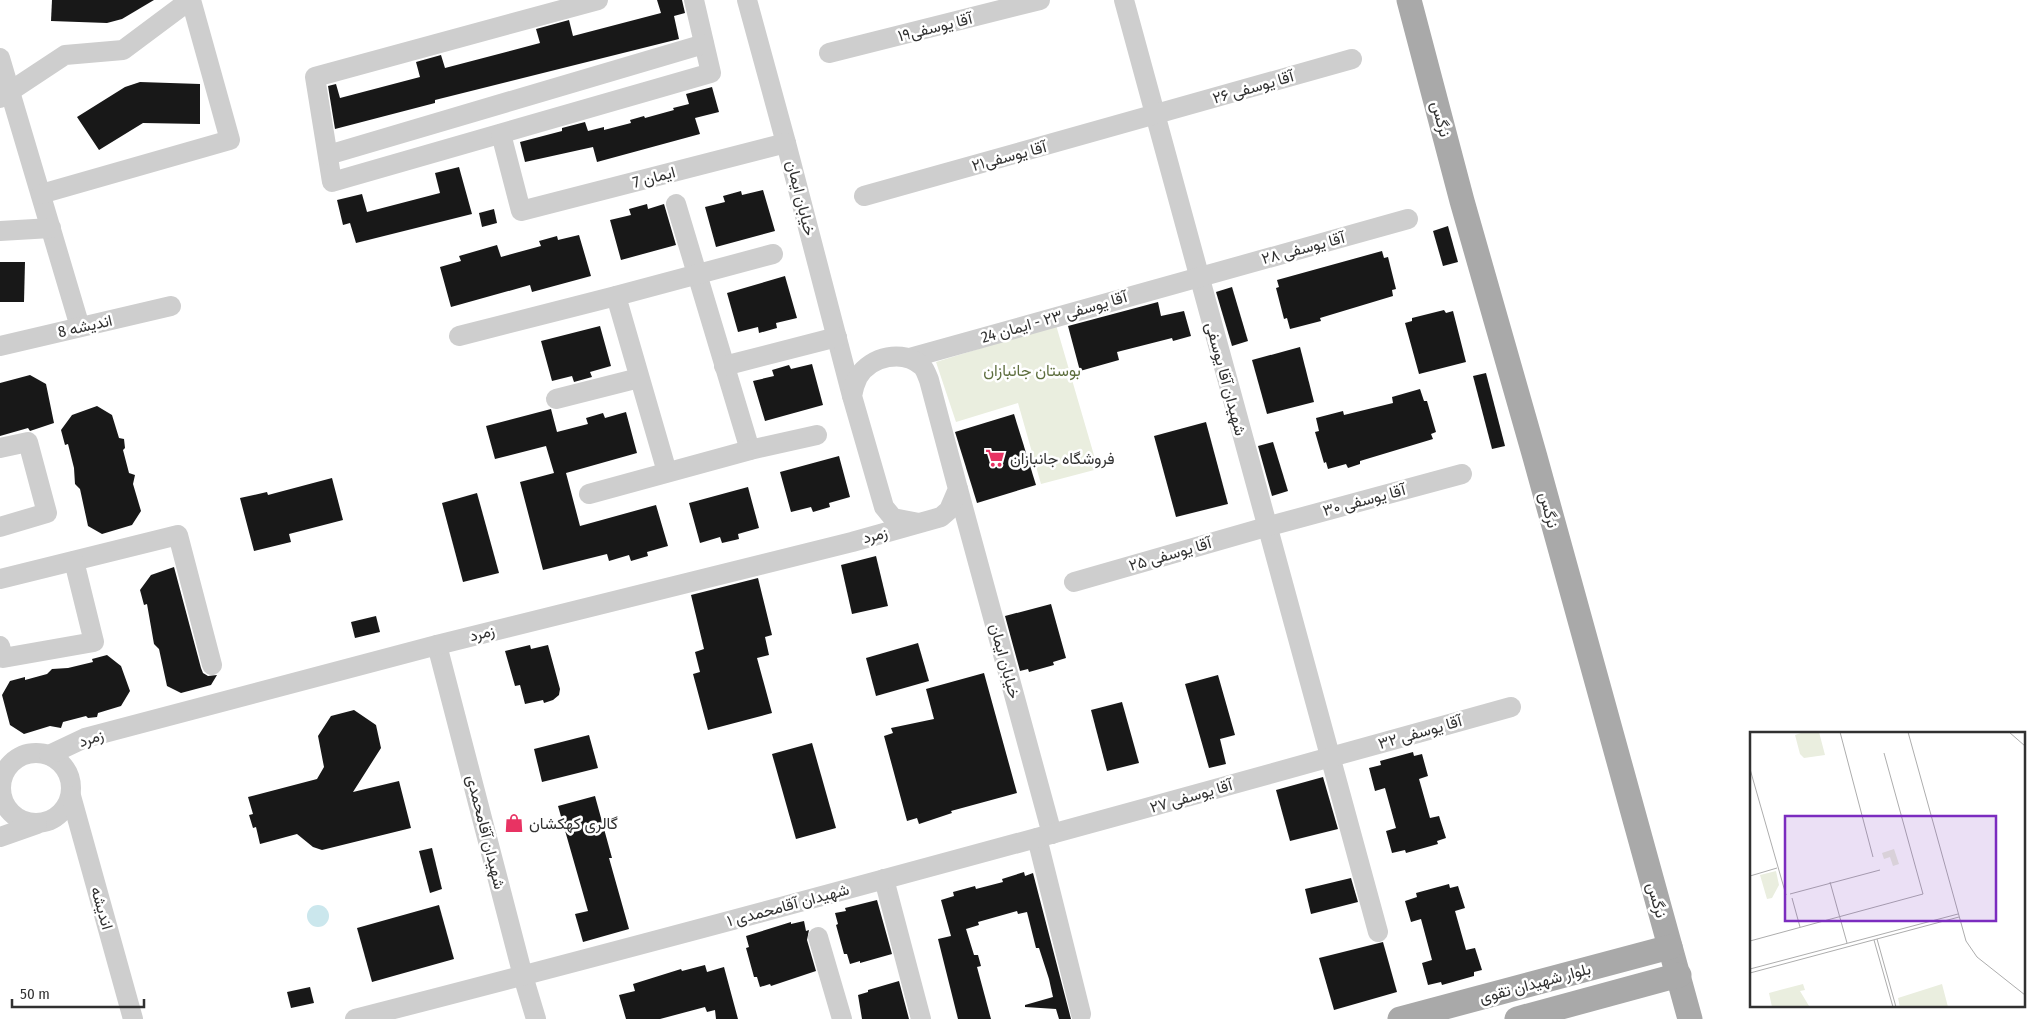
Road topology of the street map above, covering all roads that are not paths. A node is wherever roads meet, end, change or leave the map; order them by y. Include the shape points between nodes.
1 (190, 0) edge
2 (598, 0) edge
3 (694, 0) edge
4 (747, 0) edge
5 (1040, 0) edge
6 (1124, 0) edge
7 (1409, 0) edge
8 (704, 44) junction
9 (829, 53) dead end
10 (0, 58) edge
11 (1352, 59) dead end
12 (5, 95) edge
13 (1155, 116) junction
14 (501, 134) junction
15 (786, 142) junction
16 (328, 155) junction
17 (40, 194) junction
18 (864, 196) dead end
19 (676, 204) dead end
20 (1408, 219) dead end
21 (51, 228) junction
22 (0, 231) edge
23 (773, 254) dead end
24 (697, 276) junction
25 (1198, 276) junction
26 (616, 296) junction
27 (171, 306) dead end
28 (80, 327) junction
29 (459, 336) dead end
30 (837, 337) junction
31 (0, 346) edge
32 (910, 358) junction
33 (724, 366) junction
34 (640, 378) junction
35 (852, 396) junction
36 (556, 399) dead end
37 (817, 435) dead end
38 (0, 448) edge
39 (750, 450) junction
40 (667, 472) junction
41 (1462, 474) dead end
42 (958, 489) junction
43 (589, 494) dead end
44 (884, 507) junction
45 (941, 517) junction
46 (967, 520) junction
47 (919, 523) junction
48 (1266, 526) junction
49 (0, 527) edge
50 (852, 542) junction
51 (74, 561) junction
52 (0, 579) edge
53 (1074, 582) dead end
54 (437, 644) junction
55 (0, 646) edge
56 (212, 665) dead end
57 (1511, 707) dead end
58 (49, 755) junction
59 (5, 757) edge
60 (1329, 757) junction
61 (71, 796) junction
62 (37, 824) junction
63 (1045, 836) junction
64 (0, 837) edge
65 (884, 879) junction
66 (1378, 932) dead end
67 (818, 937) dead end
68 (1670, 947) junction
69 (1678, 975) junction
70 (523, 976) junction
71 (1081, 1014) dead end
72 (133, 1019) edge
73 (355, 1019) edge
74 (536, 1019) edge
75 (842, 1019) edge
76 (922, 1019) edge
77 (1400, 1019) edge
78 (1518, 1019) edge
79 (1690, 1019) edge

1 - 12 street via 123,50 65,54
1 - 17 street via 230,140
2 - 16 street via 315,77
3 - 8 street
4 - 15 street, خیابان ایمان
5 - 9 street, آقا یوسفی۱۹
6 - 13 street, شهیدان آقا یوسفی
7 - 68 main road, نرگس
8 - 14 street via 711,73
8 - 16 street
10 - 12 street
11 - 13 street, آقا یوسفی ۲۶
12 - 17 street
13 - 18 street, آقا یوسفی۲۱
13 - 25 street, شهیدان آقا یوسفی
14 - 15 street, ایمان 7 via 521,211
14 - 16 street via 332,182
15 - 30 street, خیابان ایمان
17 - 21 street
19 - 24 street
20 - 25 street, آقا یوسفی ۲۸
21 - 22 street
21 - 28 street
23 - 24 street
24 - 26 street
24 - 33 street
25 - 32 street, آقا یوسفی ۲۳ - ایمان 24
25 - 48 street, شهیدان آقا یوسفی
26 - 29 street
26 - 34 street
27 - 28 street, اندیشه 8
28 - 31 street, اندیشه 8
30 - 33 street
30 - 35 street, خیابان ایمان
32 - 35 street, آقا یوسفی ۲۳ - ایمان 24 via 897,356 867,366 857,378
32 - 42 street, خیابان ایمان via 923,367 929,380
33 - 39 street
34 - 36 street
34 - 40 street
35 - 44 street, خیابان ایمان
37 - 39 street
38 - 49 street via 28,442 47,513
39 - 40 street
40 - 43 street
41 - 48 street, آقا یوسفی ۳۰
42 - 45 street via 949,510
42 - 46 street, خیابان ایمان
44 - 47 street via 893,518
44 - 50 street via 877,524
45 - 46 street, زمرد via 957,514
45 - 47 street, زمرد
46 - 63 street, خیابان ایمان
47 - 50 street, زمرد
48 - 53 street, آقا یوسفی ۲۵
48 - 60 street, شهیدان آقا یوسفی
50 - 54 street, زمرد
51 - 52 street
51 - 55 street via 94,642 3,658
51 - 56 street via 178,535
54 - 58 street, زمرد via 85,738
54 - 70 street, شهیدان آقامحمدی
57 - 60 street, آقا یوسفی ۳۲
58 - 59 street via 39,752
58 - 61 street via 68,772
59 - 62 street via 1,785 4,802 14,816
60 - 63 street, آقا یوسفی ۲۷
60 - 66 street, شهیدان آقا یوسفی
61 - 62 street via 59,816
61 - 72 street, انديشه
62 - 64 street
63 - 65 street, شهیدان آقامحمدی ۱
63 - 71 street, خیابان ایمان
65 - 70 street, شهیدان آقامحمدی ۱
65 - 76 street
67 - 75 street
68 - 69 main road, نرگس
68 - 77 main road, بلوار شهیدان تقوی
69 - 78 main road, بلوار شهیدان تقوی
69 - 79 main road, نرگس
70 - 73 street, شهیدان آقامحمدی ۱
70 - 74 street, شهیدان آقامحمدی

